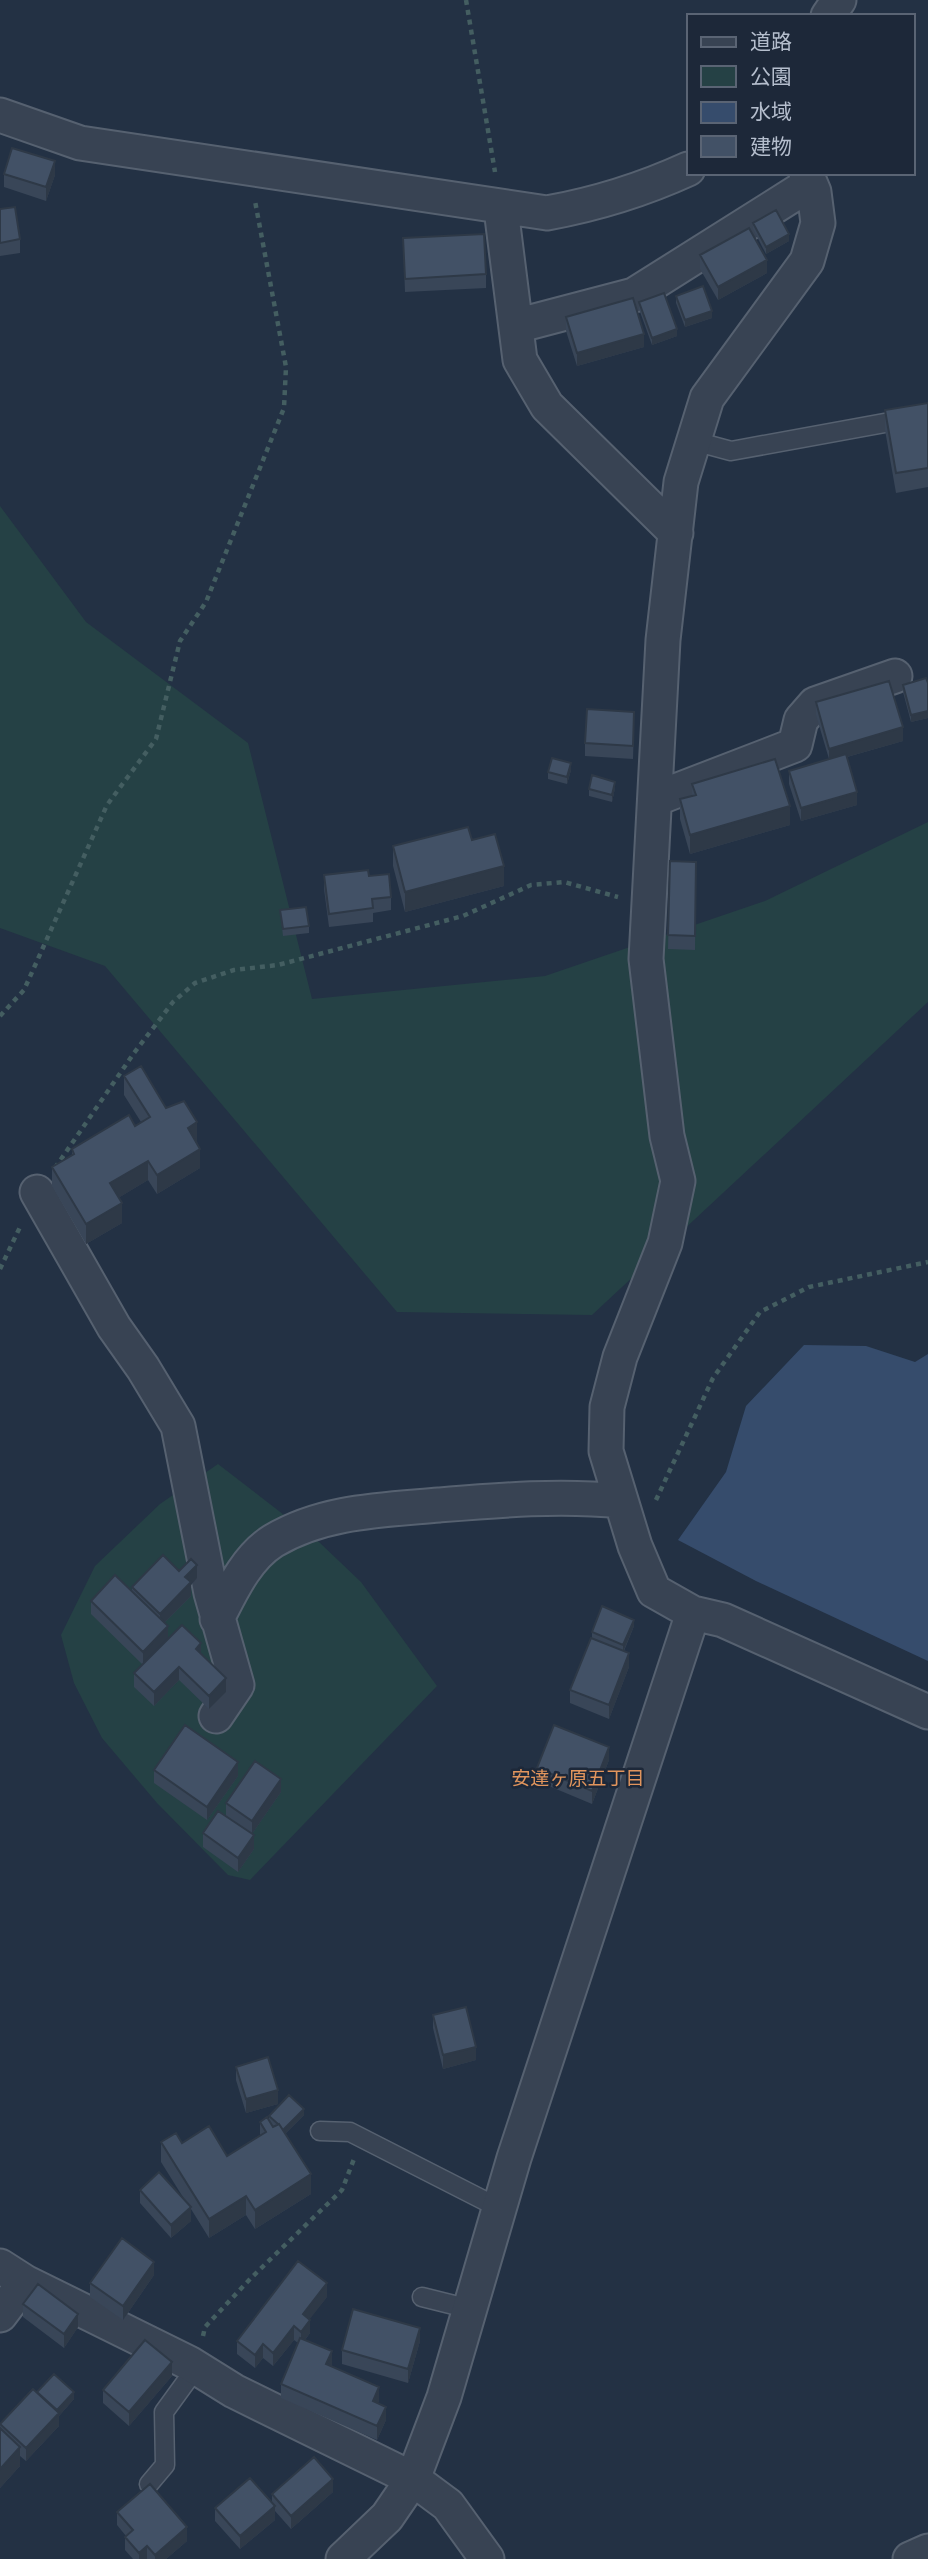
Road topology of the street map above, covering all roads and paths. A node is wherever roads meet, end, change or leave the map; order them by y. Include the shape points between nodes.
1 (466, 0) edge
2 (0, 115) edge
3 (248, 169) junction
4 (687, 169) edge
5 (808, 178) edge
6 (501, 209) junction
7 (516, 326) junction
8 (928, 415) edge
9 (694, 441) junction
10 (676, 533) junction
11 (895, 676) dead end
12 (655, 800) junction
13 (649, 906) junction
14 (0, 1016) edge
15 (37, 1192) junction
16 (928, 1262) edge
17 (0, 1269) edge
18 (621, 1501) junction
19 (635, 1546) junction
20 (693, 1613) junction
21 (217, 1619) junction
22 (928, 1712) edge
23 (216, 1716) dead end
24 (320, 2131) dead end
25 (362, 2138) junction
26 (499, 2208) junction
27 (13, 2274) edge
28 (422, 2297) dead end
29 (470, 2309) junction
30 (0, 2315) edge
31 (196, 2368) junction
32 (413, 2479) junction
33 (149, 2484) edge
34 (928, 2551) edge
35 (343, 2559) edge
36 (487, 2559) edge
37 (910, 2559) edge

1 - 6 path
2 - 3 street via 80,143
3 - 6 street
3 - 14 path via 286,367 285,408 206,602 180,640 156,739 107,804 24,990
4 - 6 street via 643,190 592,205 547,214
5 - 7 street via 634,295
5 - 9 street via 818,223 807,261 707,398
6 - 7 street
7 - 10 street via 520,360 547,406
8 - 9 lane via 731,451
9 - 10 street via 681,482
10 - 12 street via 663,640
11 - 12 street via 815,704 801,720 794,745
12 - 13 street
13 - 15 path via 564,882 531,886 463,915 195,983 173,1002 141,1043
13 - 18 street via 646,959 667,1136 678,1181 665,1243 620,1357 607,1407 606,1451
15 - 17 path
15 - 21 street via 114,1327 178,1426
16 - 19 path via 809,1287 760,1312 713,1378
18 - 19 street
18 - 21 street via 575,1496 514,1499 348,1513 319,1520 271,1542 238,1578
19 - 20 street via 654,1591
20 - 22 street via 723,1620
20 - 26 street
21 - 23 street via 237,1685
24 - 25 lane via 350,2132
25 - 26 lane
25 - 31 path via 342,2190 205,2327
26 - 29 street
27 - 30 street
27 - 31 street
28 - 29 lane
29 - 32 street
31 - 32 street
31 - 33 lane via 164,2412 164,2465
32 - 35 street via 387,2517
32 - 36 street via 448,2505
34 - 37 street

